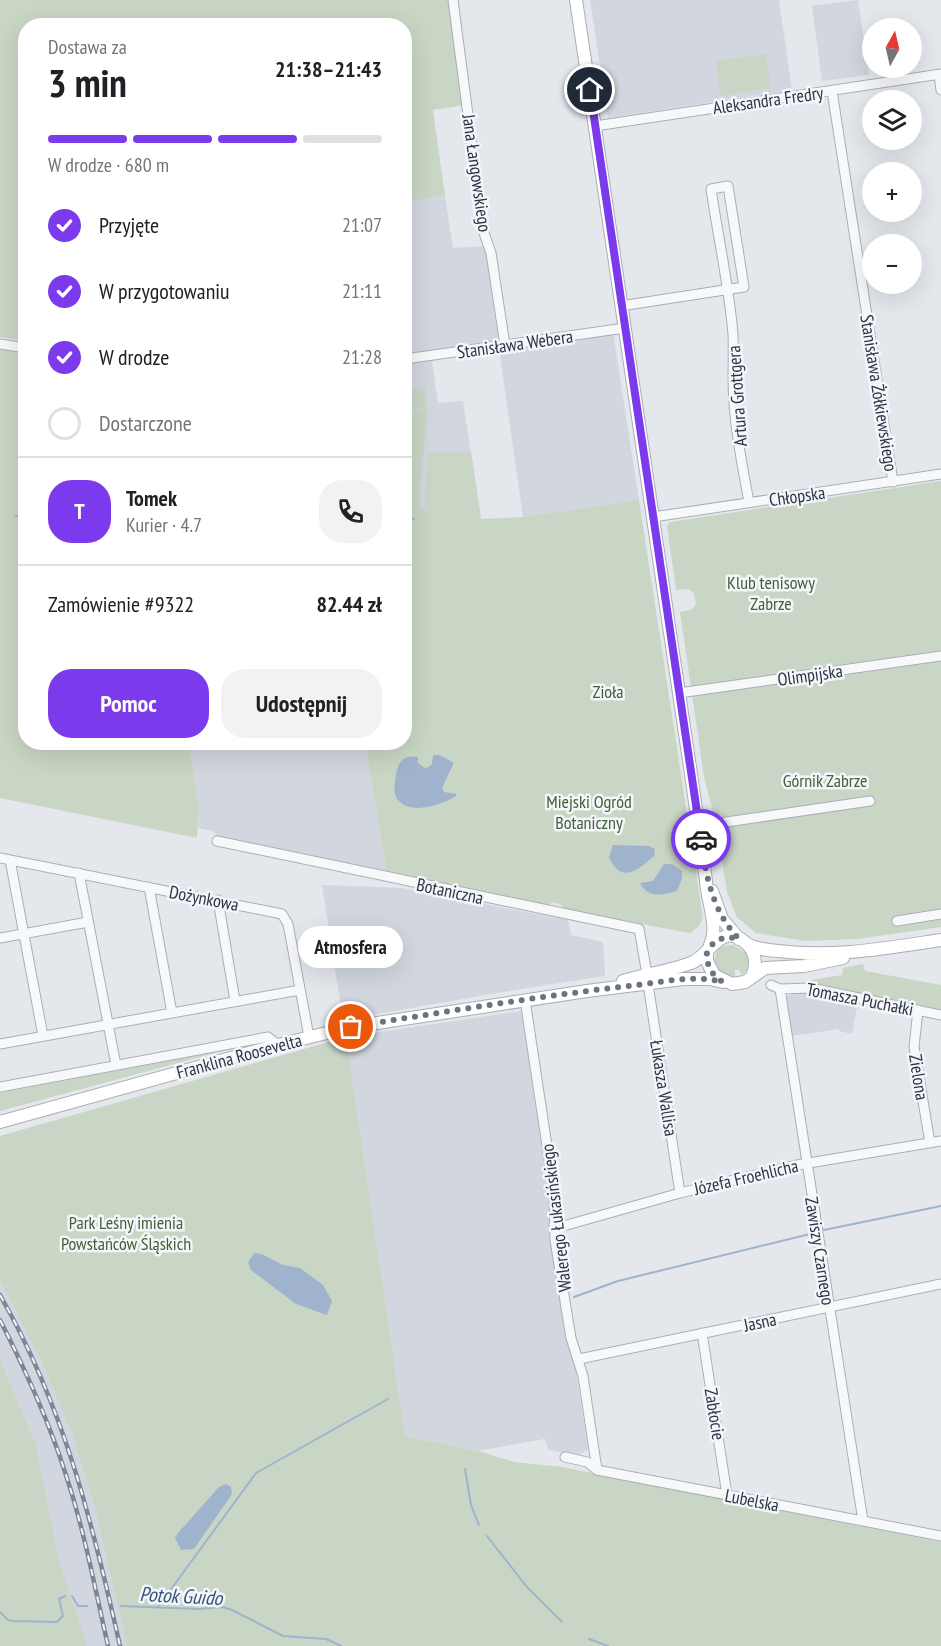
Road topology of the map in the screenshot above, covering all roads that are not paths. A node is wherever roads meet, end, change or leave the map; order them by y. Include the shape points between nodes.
1 (453, 0) edge
2 (576, 0) edge
3 (940, 75) edge
4 (941, 90) edge
5 (832, 91) junction
6 (595, 126) junction
7 (726, 290) junction
8 (622, 306) junction
9 (625, 328) junction
10 (0, 344) edge
11 (505, 345) junction
12 (18, 347) edge
13 (412, 358) edge
14 (941, 474) edge
15 (893, 482) junction
16 (749, 502) junction
17 (653, 517) junction
18 (941, 656) edge
19 (679, 693) junction
20 (870, 801) dead end
21 (713, 824) dead end
22 (217, 841) dead end
23 (0, 858) edge
24 (10, 860) junction
25 (80, 873) junction
26 (706, 881) junction
27 (149, 887) junction
28 (218, 900) junction
29 (941, 914) edge
30 (897, 921) dead end
31 (88, 922) junction
32 (24, 934) junction
33 (0, 938) edge
34 (941, 940) edge
35 (742, 941) junction
36 (709, 948) junction
37 (874, 950) junction
38 (752, 977) junction
39 (647, 979) junction
40 (723, 982) junction
41 (775, 987) joint
42 (300, 990) junction
43 (525, 1000) junction
44 (235, 1001) junction
45 (918, 1010) junction
46 (172, 1013) junction
47 (941, 1015) edge
48 (108, 1024) junction
49 (43, 1036) junction
50 (309, 1037) junction
51 (0, 1044) edge
52 (278, 1045) junction
53 (116, 1065) junction
54 (0, 1088) edge
55 (0, 1122) edge
56 (941, 1141) edge
57 (930, 1143) junction
58 (807, 1163) junction
59 (680, 1193) junction
60 (554, 1225) junction
61 (941, 1284) edge
62 (829, 1307) junction
63 (702, 1333) junction
64 (579, 1359) junction
65 (565, 1457) dead end
66 (597, 1470) junction
67 (727, 1496) junction
68 (863, 1521) junction
69 (941, 1536) edge

1 - 11 street, Jana Łangowskiego via 483,230 491,253
2 - 6 street
3 - 4 street
3 - 5 street, Aleksandra Fredry
5 - 6 street, Aleksandra Fredry
5 - 15 street, Stanisława Żółkiewskiego
6 - 8 street
7 - 7 street, Artura Grottgera via 711,189 728,186 744,287
7 - 8 street
7 - 16 street, Artura Grottgera via 735,414
8 - 9 street
9 - 11 street, Stanisława Webera
9 - 17 street
10 - 12 street
11 - 13 street, Stanisława Webera
14 - 15 street, Chłopska
15 - 16 street, Chłopska
16 - 17 street, Chłopska
17 - 19 street
18 - 19 street, Olimpijska
19 - 26 street
20 - 21 street
22 - 39 street, Botaniczna via 639,929
23 - 24 street, Dożynkowa
24 - 25 street, Dożynkowa
24 - 32 street
25 - 27 street, Dożynkowa
25 - 31 street
26 - 35 street via 722,918
26 - 36 street via 714,934
27 - 28 street, Dożynkowa
27 - 46 street
28 - 42 street, Dożynkowa via 286,917
28 - 44 street
29 - 30 street
31 - 32 street
31 - 48 street
32 - 33 street
32 - 49 street
34 - 37 street
35 - 36 street via 724,937
35 - 37 street via 760,949 807,954
35 - 38 street via 755,959
36 - 39 street, Franklina Roosevelta via 692,963
36 - 40 street via 707,961 711,972
37 - 38 street via 819,964 765,968
38 - 40 street via 737,984
39 - 40 street, Franklina Roosevelta
39 - 43 street, Franklina Roosevelta
39 - 59 street, Łukasza Wallisa
41 - 45 street, Tomasza Puchałki via 811,988
41 - 58 street, Zawiszy Czarnego
42 - 44 street
42 - 50 street, Dożynkowa
43 - 50 street, Franklina Roosevelta
43 - 60 street, Walerego Łukasińskiego via 555,1199
44 - 46 street
45 - 47 street, Tomasza Puchałki
45 - 57 street, Zielona via 914,1047
46 - 48 street
48 - 49 street
48 - 53 street
49 - 51 street
50 - 52 street, Franklina Roosevelta
52 - 53 street via 268,1037
52 - 55 street, Franklina Roosevelta
53 - 54 street
56 - 57 street, Józefa Froehlicha
57 - 58 street, Józefa Froehlicha
58 - 59 street, Józefa Froehlicha
58 - 62 street, Zawiszy Czarnego
59 - 60 street, Józefa Froehlicha via 567,1225
60 - 64 street, Walerego Łukasińskiego via 571,1338
61 - 62 street, Jasna
62 - 63 street, Jasna
62 - 68 street, Zawiszy Czarnego
63 - 64 street, Jasna
63 - 67 street, Zabłocie
64 - 66 street, Walerego Łukasińskiego
65 - 66 street, Lubelska via 586,1462
66 - 67 street, Lubelska
67 - 68 street, Lubelska
68 - 69 street, Lubelska

